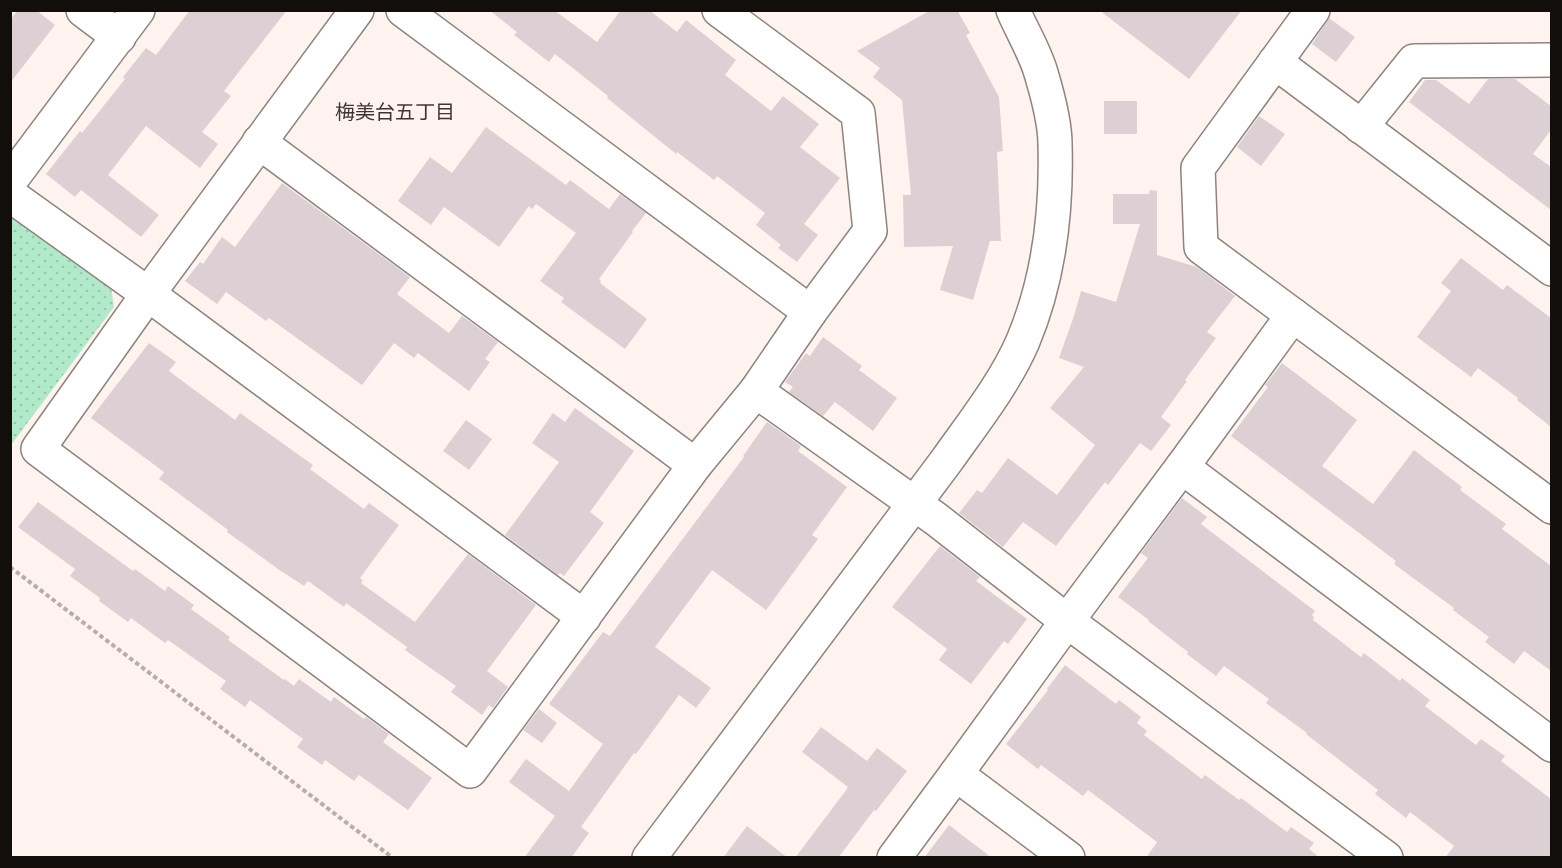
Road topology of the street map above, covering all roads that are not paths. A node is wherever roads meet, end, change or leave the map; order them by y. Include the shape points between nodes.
1 (83, 10) edge
2 (138, 10) edge
3 (357, 10) edge
4 (403, 10) edge
5 (719, 10) edge
6 (1013, 10) edge
7 (1313, 10) edge
8 (119, 37) junction
9 (1551, 60) edge
10 (1275, 62) junction
11 (1360, 127) junction
12 (259, 142) junction
13 (10, 181) edge
14 (10, 195) edge
15 (1551, 269) edge
16 (148, 294) junction
17 (810, 312) junction
18 (1293, 315) junction
19 (756, 392) junction
20 (695, 465) junction
21 (1182, 467) junction
22 (914, 504) junction
23 (1551, 507) edge
24 (584, 617) junction
25 (1066, 621) junction
26 (1551, 745) edge
27 (956, 774) junction
28 (649, 858) edge
29 (894, 858) edge
30 (1068, 858) edge
31 (1386, 858) edge

1 - 8 street
2 - 8 street
3 - 12 street
4 - 17 street
5 - 17 street via 858,113 870,231
6 - 22 street via 1040,71 1055,142 1053,220 1042,286 1022,342 994,394
7 - 10 street
8 - 13 street
9 - 11 street via 1414,61
10 - 11 street
10 - 18 street via 1198,168 1201,247
11 - 15 street
12 - 16 street
12 - 20 street
14 - 16 street
16 - 24 street
16 - 24 street via 38,449 470,771
17 - 19 street
18 - 21 street
18 - 23 street
19 - 20 street
19 - 22 street
20 - 24 street
21 - 25 street
21 - 26 street
22 - 25 street
22 - 28 street
25 - 27 street
25 - 31 street
27 - 29 street
27 - 30 street

